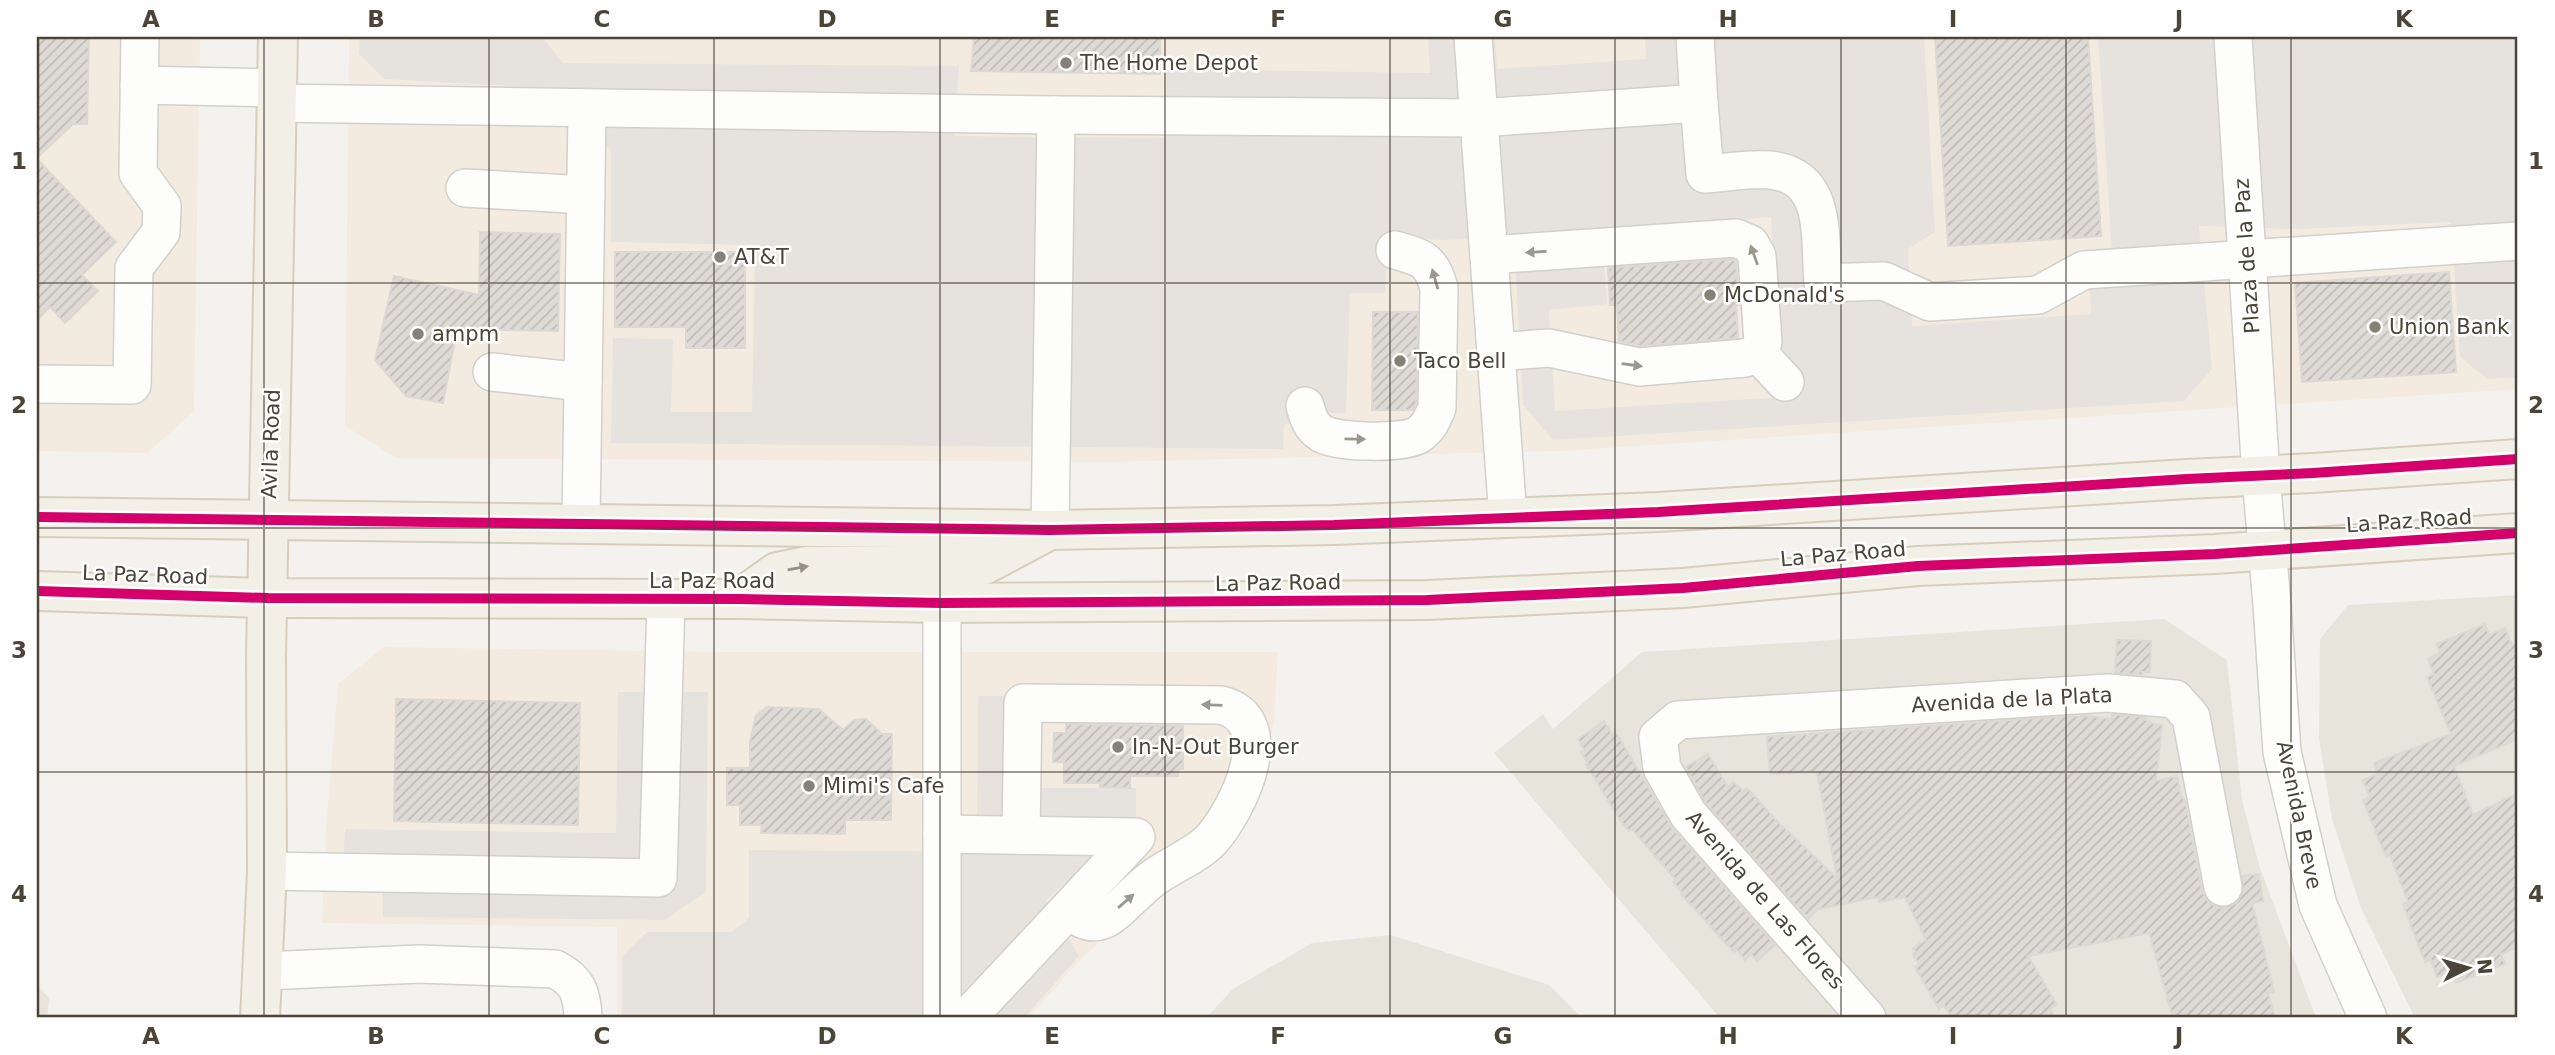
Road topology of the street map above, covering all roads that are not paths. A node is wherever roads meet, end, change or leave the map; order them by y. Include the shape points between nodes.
1 (140, 37) edge
2 (278, 37) edge
3 (1473, 37) edge
4 (1695, 37) edge
5 (2233, 37) edge
6 (139, 85) junction
7 (277, 96) junction
8 (1699, 103) junction
9 (587, 110) junction
10 (1056, 115) junction
11 (1479, 118) junction
12 (464, 188) dead end
13 (586, 195) junction
14 (2518, 242) edge
15 (1395, 250) dead end
16 (1489, 255) junction
17 (2247, 258) junction
18 (1496, 352) junction
19 (1758, 353) junction
20 (492, 372) dead end
21 (583, 382) junction
22 (1785, 382) dead end
23 (37, 384) edge
24 (1305, 406) dead end
25 (2518, 459) edge
26 (2261, 476) junction
27 (37, 517) edge
28 (1508, 518) junction
29 (269, 521) junction
30 (581, 523) junction
31 (1050, 530) junction
32 (2518, 533) edge
33 (2268, 550) junction
34 (37, 591) edge
35 (268, 598) junction
36 (739, 599) junction
37 (666, 600) junction
38 (942, 603) junction
39 (1658, 737) joint
40 (942, 834) junction
41 (1021, 835) junction
42 (267, 871) junction
43 (2223, 887) dead end
44 (1069, 909) junction
45 (264, 971) junction
46 (260, 1018) edge
47 (583, 1018) edge
48 (942, 1018) edge
49 (967, 1018) edge
50 (1867, 1018) edge
51 (2368, 1018) edge

1 - 6 street
2 - 7 main road, Avila Road
3 - 11 street
4 - 8 street
5 - 17 street, Plaza de la Paz
6 - 7 street
6 - 23 street via 138,173 162,206 161,232 134,268 132,385
7 - 9 street
7 - 29 main road, Avila Road
8 - 11 street
8 - 17 street via 1705,174 1768,170 1793,175 1810,189 1818,212 1823,283 1884,281 1930,302 2038,295 2084,270
9 - 10 street
9 - 13 street
10 - 11 street
10 - 31 street
11 - 16 street
12 - 13 street
13 - 21 street
14 - 17 street
24 -> 15 street via 1310,422 1333,439 1402,440 1430,425 1437,408 1439,288 1434,269 1422,258
16 - 18 street
19 -> 16 street via 1763,342 1757,256 1750,244 1736,238
17 - 26 street, Plaza de la Paz
18 -> 19 street via 1549,348 1639,367 1745,359
18 - 28 street
19 - 22 street
20 - 21 street
21 - 30 street
25 - 26 main road
26 - 28 main road
26 - 33 street, Avenida Breve
27 - 29 main road
28 - 31 main road
29 - 30 main road
29 - 35 main road, Avila Road
30 - 31 main road
36 -> 31 main road via 776,572 806,566 984,565
32 - 33 main road, La Paz Road
33 - 38 main road, La Paz Road via 1918,566 1683,588 1427,600
33 - 51 street, Avenida Breve via 2282,752 2318,905
34 - 35 main road, La Paz Road
35 - 37 main road, La Paz Road
35 - 42 main road, Avila Road
36 - 37 main road, La Paz Road
36 - 38 main road, La Paz Road
37 - 42 street via 659,878
38 - 40 street
39 - 43 street, Avenida de la Plata via 1678,720 2108,694 2175,699 2190,717
39 - 50 street, Avenida de Las Flores via 1661,768 1688,814
40 - 41 street
40 - 48 street
41 - 44 street via 1136,837
44 -> 41 street via 1079,919 1104,920 1151,879 1210,842 1238,802 1246,780 1252,740 1248,722 1236,708 1221,705 1023,703
42 - 45 main road, Avila Road
44 - 49 street
45 - 46 main road, Avila Road
45 - 47 street via 419,964 555,969 570,977 580,992

